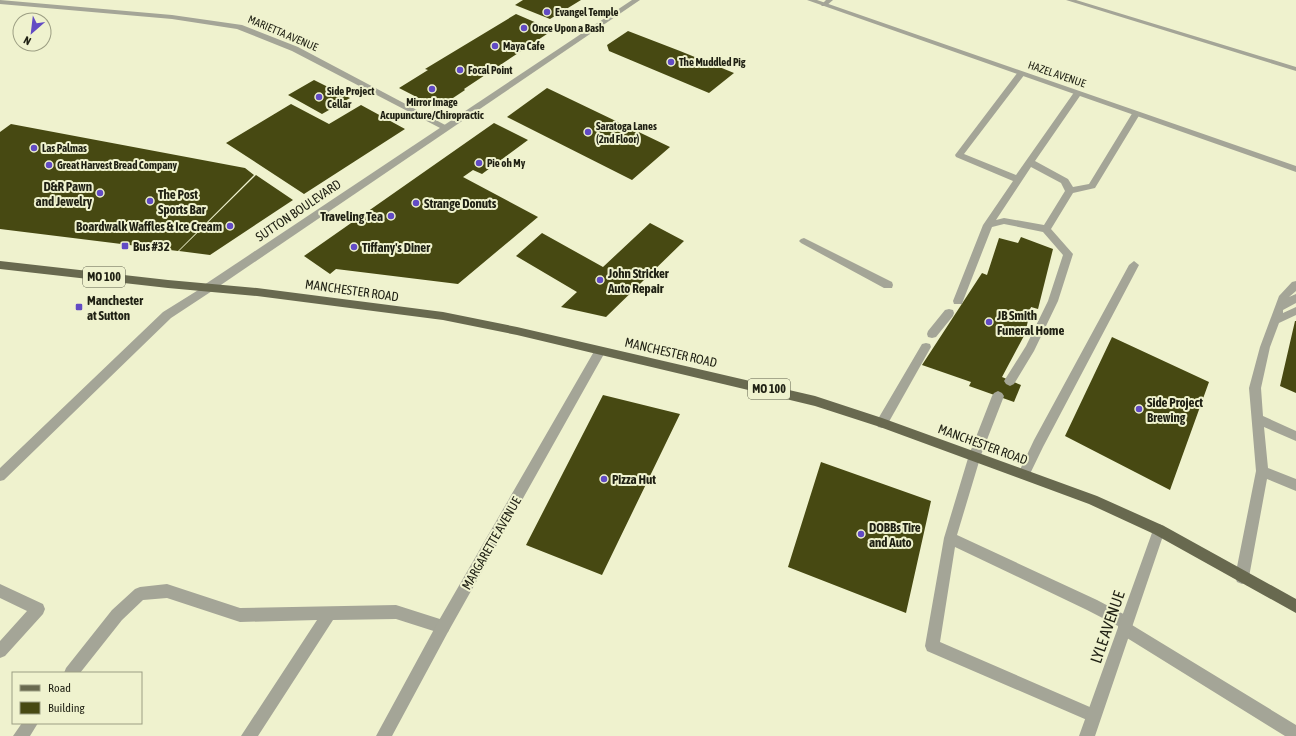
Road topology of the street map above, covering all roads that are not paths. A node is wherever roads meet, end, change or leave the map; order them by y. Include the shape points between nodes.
1 (637, 0) edge
2 (810, 0) edge
3 (1069, 0) edge
4 (0, 2) edge
5 (827, 2) edge
6 (1296, 69) edge
7 (1021, 74) junction
8 (1078, 93) junction
9 (1136, 114) junction
10 (445, 127) junction
11 (1031, 163) junction
12 (1296, 169) edge
13 (1017, 179) junction
14 (1070, 191) junction
15 (988, 225) junction
16 (1046, 229) junction
17 (804, 241) dead end
18 (0, 265) edge
19 (1134, 265) dead end
20 (888, 285) dead end
21 (1296, 285) edge
22 (208, 288) junction
23 (1296, 298) edge
24 (958, 301) dead end
25 (1279, 308) junction
26 (1296, 311) edge
27 (949, 313) dead end
28 (1274, 321) junction
29 (932, 334) dead end
30 (926, 346) dead end
31 (600, 351) junction
32 (1010, 381) dead end
33 (998, 396) dead end
34 (1258, 419) junction
35 (882, 423) junction
36 (1296, 436) edge
37 (975, 456) junction
38 (1262, 471) junction
39 (1024, 474) junction
40 (0, 476) edge
41 (1296, 485) edge
42 (1159, 530) junction
43 (950, 538) junction
44 (1242, 576) junction
45 (0, 591) edge
46 (1296, 606) edge
47 (330, 613) junction
48 (1125, 626) junction
49 (443, 627) junction
50 (0, 650) edge
51 (72, 672) edge
52 (1094, 716) junction
53 (31, 724) edge
54 (1296, 734) edge
55 (21, 736) edge
56 (249, 736) edge
57 (384, 736) edge
58 (1087, 736) edge

1 - 10 street, SUTTON BOULEVARD
2 - 5 street, HAZEL AVENUE
3 - 6 street
4 - 10 street, MARIETTA AVENUE via 172,17 239,26 295,48
5 - 7 street, HAZEL AVENUE
7 - 8 street, HAZEL AVENUE
7 - 13 street via 960,155
8 - 9 street, HAZEL AVENUE
8 - 11 street
9 - 12 street, HAZEL AVENUE
9 - 14 street via 1092,186
10 - 22 street, SUTTON BOULEVARD
11 - 13 street
11 - 14 street via 1065,181
13 - 15 street
14 - 16 street
15 - 16 street via 1004,221
15 - 24 street
16 - 32 street via 1068,254 1053,301
17 - 20 street
18 - 22 main road, MANCHESTER ROAD / MO 100
19 - 39 street
21 - 25 street via 1284,296
22 - 31 main road, MANCHESTER ROAD / MO 100 via 443,316
22 - 40 street, SUTTON BOULEVARD via 167,315
23 - 25 street
25 - 28 street
26 - 28 street
27 - 29 street
28 - 34 street via 1255,388
30 - 35 street
31 - 35 main road, MANCHESTER ROAD / MO 100 via 815,401
31 - 49 street, MARGARETTE AVENUE
33 - 37 street
34 - 36 street
34 - 38 street
35 - 37 main road, MANCHESTER ROAD / MO 100
37 - 39 main road, MANCHESTER ROAD / MO 100
37 - 43 street
38 - 41 street
38 - 44 street
39 - 42 main road, MANCHESTER ROAD / MO 100 via 1093,500
42 - 44 main road, MANCHESTER ROAD / MO 100
42 - 48 street, LYLE AVENUE
43 - 48 street via 1092,605
43 - 52 street via 932,646
44 - 46 main road, MANCHESTER ROAD / MO 100
45 - 50 street via 38,609
47 - 49 street via 396,612
47 - 51 street via 240,615 167,591 140,594 117,615
47 - 56 street
48 - 52 street, LYLE AVENUE
48 - 54 street
49 - 57 street, MARGARETTE AVENUE
52 - 58 street, LYLE AVENUE
53 - 55 street

